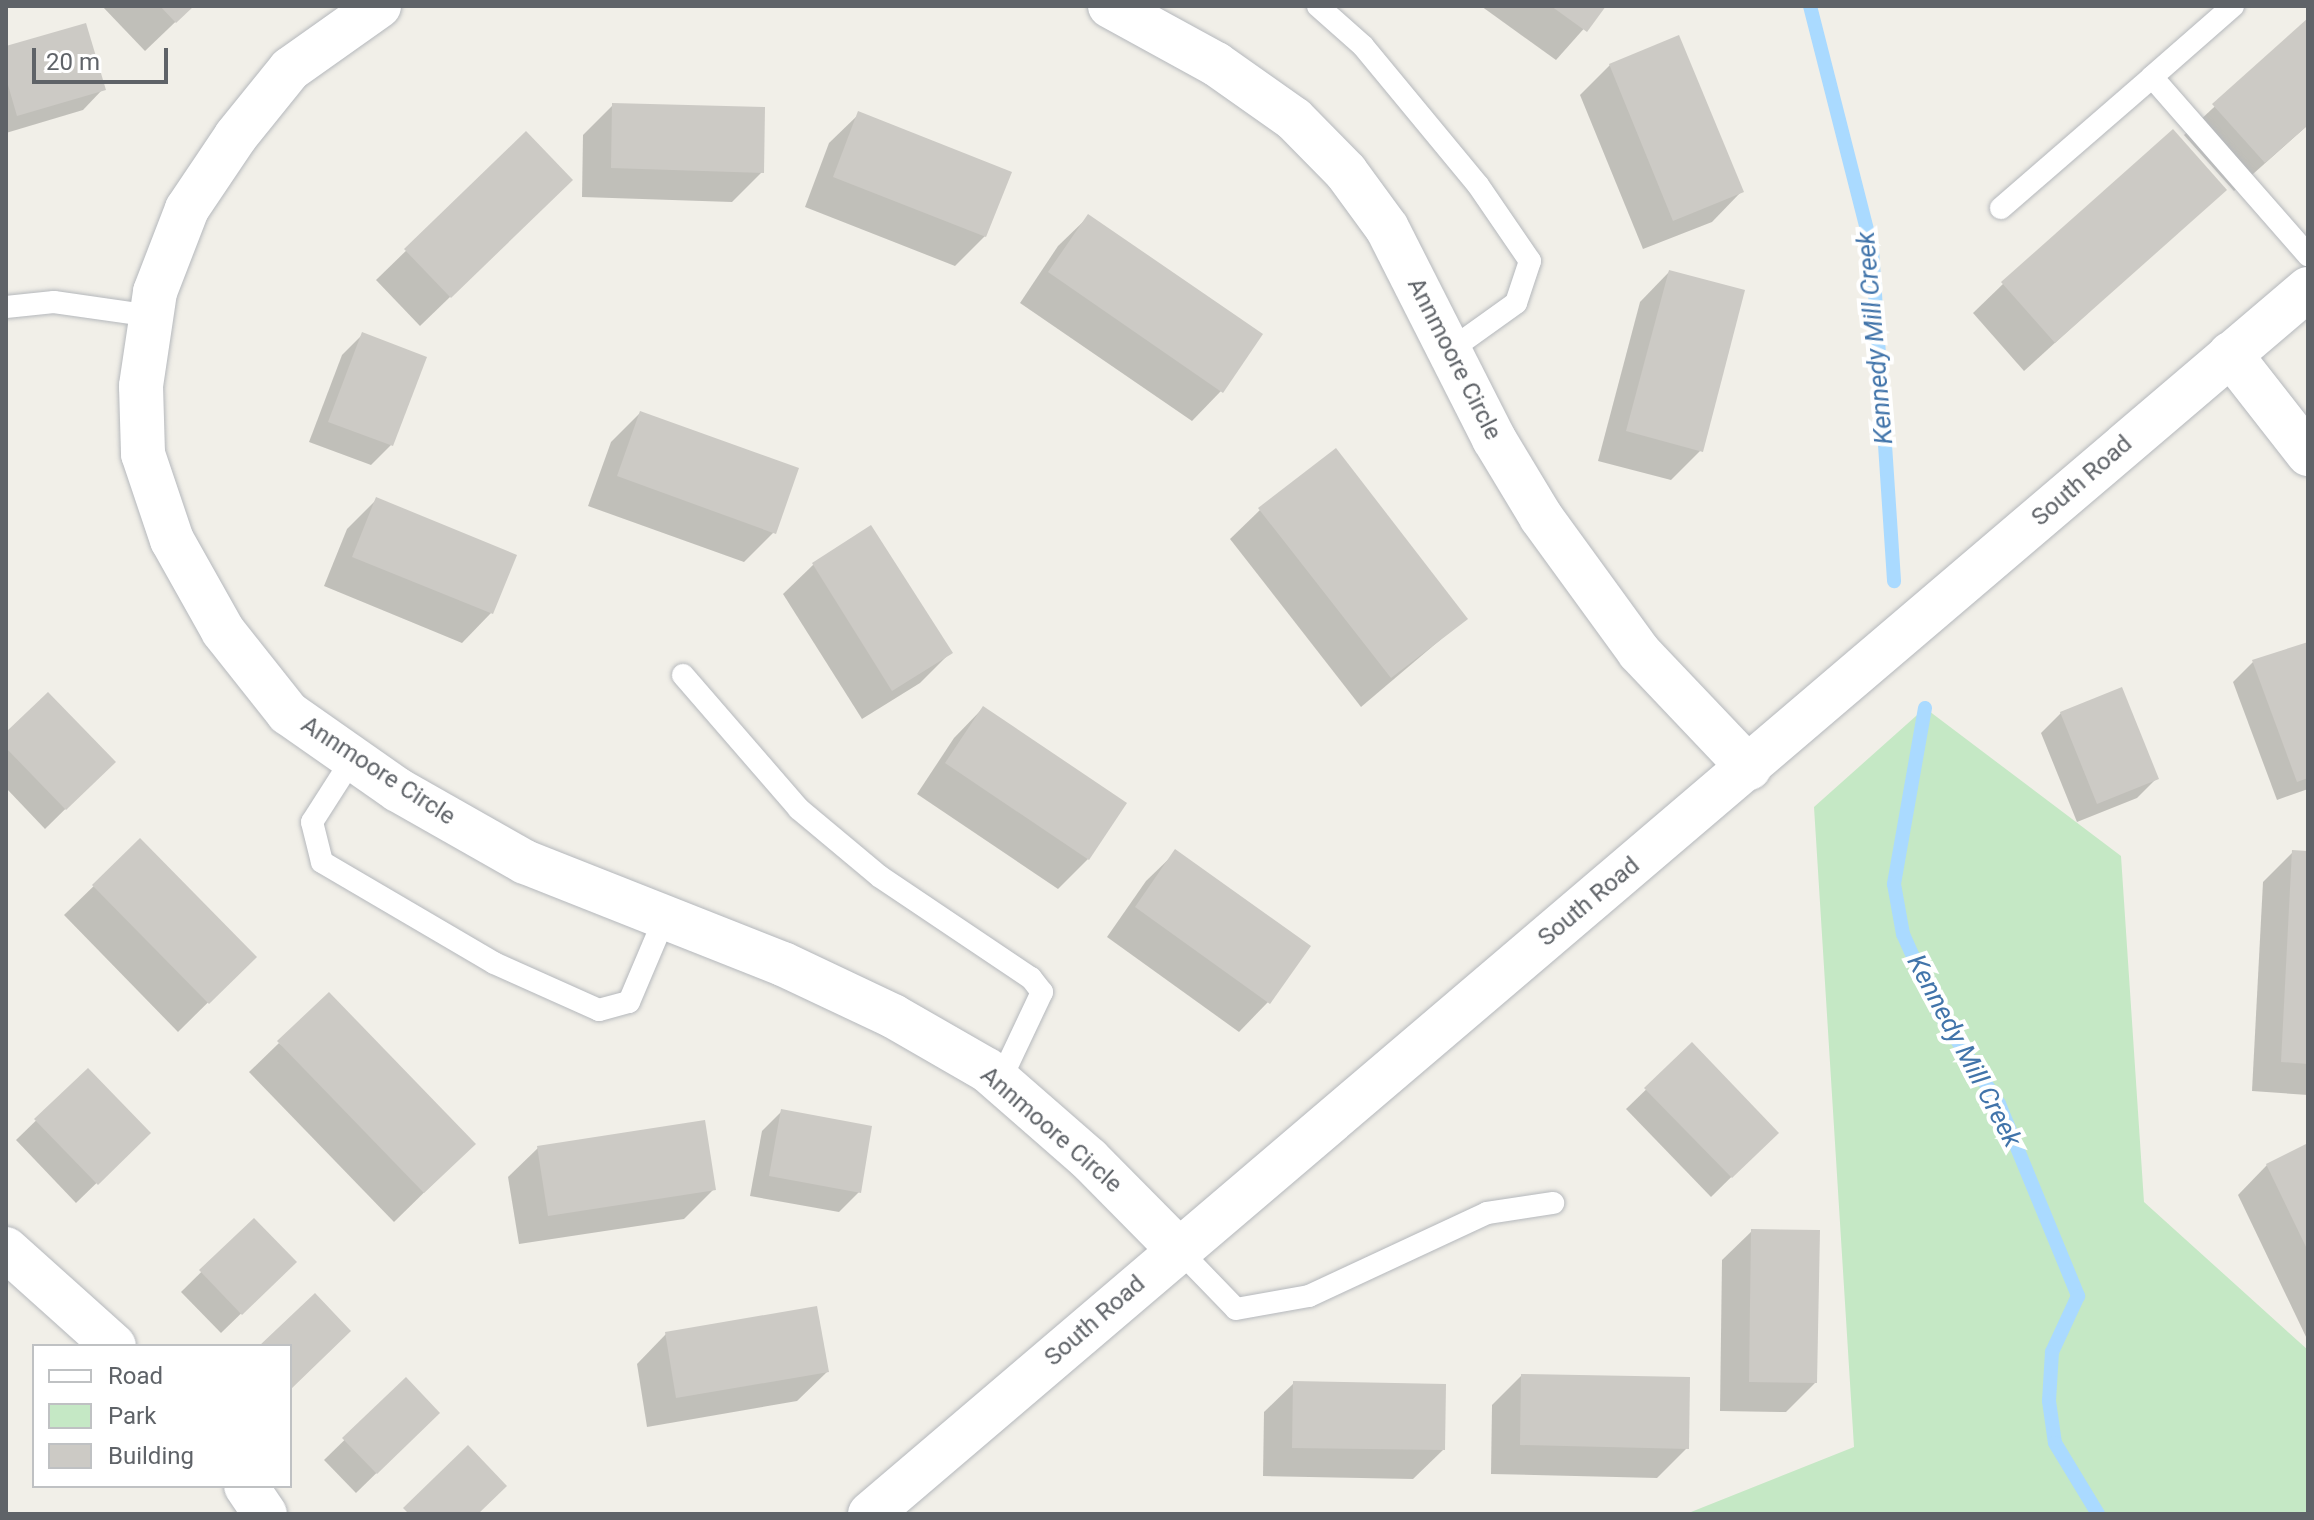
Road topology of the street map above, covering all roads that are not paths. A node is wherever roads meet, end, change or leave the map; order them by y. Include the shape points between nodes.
1 (379, 6) edge
2 (1318, 6) edge
3 (2233, 6) edge
4 (1129, 10) edge
5 (2152, 77) junction
6 (2001, 208) dead end
7 (2308, 255) edge
8 (2308, 289) edge
9 (6, 307) edge
10 (151, 316) junction
11 (1449, 351) junction
12 (2230, 354) junction
13 (2308, 454) edge
14 (683, 675) dead end
15 (353, 758) junction
16 (1749, 768) junction
17 (665, 917) junction
18 (1000, 1081) junction
19 (1553, 1203) dead end
20 (1178, 1249) junction
21 (13, 1268) edge
22 (111, 1344) edge
23 (247, 1488) edge
24 (265, 1514) edge
25 (870, 1514) edge

1 - 10 street, Annmoore Circle via 290,69 236,136 187,209
2 - 11 lane via 1363,46 1478,185 1530,261 1516,303
3 - 5 lane
4 - 11 street, Annmoore Circle via 1294,119 1346,172 1387,228
5 - 6 lane
5 - 7 lane
8 - 12 street, South Road
9 - 10 lane via 54,302
10 - 15 street, Annmoore Circle via 141,386 143,454 172,540 223,631 288,713
11 - 16 street, Annmoore Circle via 1541,517 1639,652
12 - 13 street
12 - 16 street, South Road
14 - 18 lane via 799,809 879,876 1031,978 1042,992
15 - 17 street, Annmoore Circle via 525,862
15 - 17 lane via 312,822 322,862 494,963 599,1010 629,1002
16 - 20 street, South Road
17 - 18 street, Annmoore Circle via 893,1016
18 - 20 street, Annmoore Circle via 1089,1159
19 - 20 lane via 1487,1213 1309,1296 1236,1309
20 - 25 street, South Road
21 - 22 street
23 - 24 street

